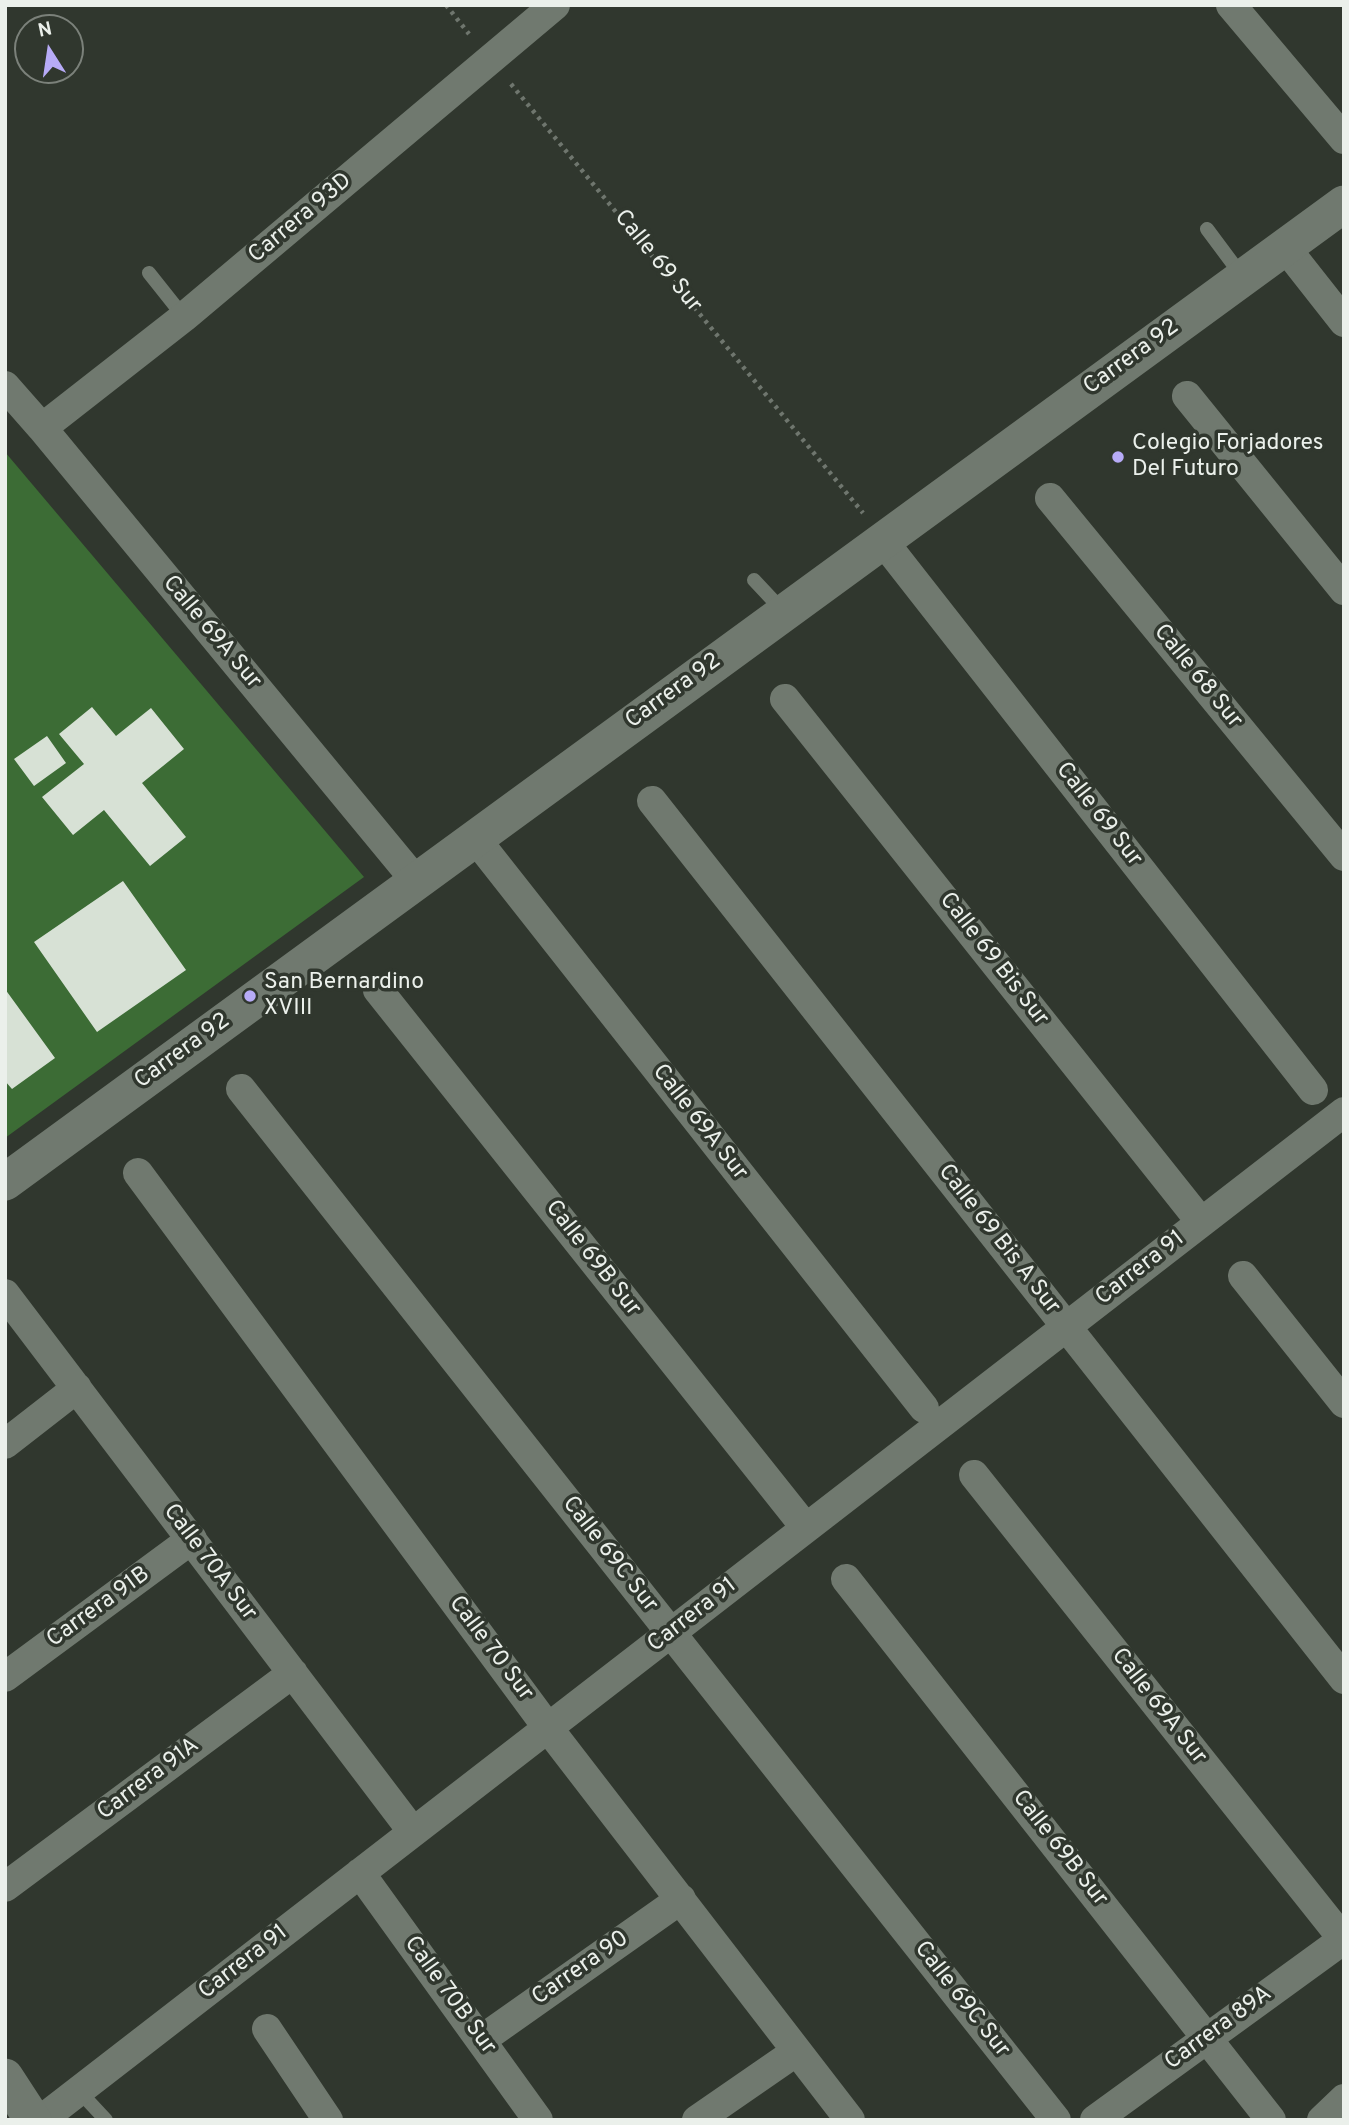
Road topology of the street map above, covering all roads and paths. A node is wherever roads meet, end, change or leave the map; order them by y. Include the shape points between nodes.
1 (446, 5) edge
2 (555, 5) edge
3 (1231, 5) edge
4 (491, 61) junction
5 (1344, 139) edge
6 (1344, 204) edge
7 (1207, 229) dead end
8 (1284, 247) junction
9 (149, 273) dead end
10 (1243, 277) junction
11 (184, 317) junction
12 (1344, 322) edge
13 (5, 386) edge
14 (1187, 396) dead end
15 (42, 428) junction
16 (1051, 498) dead end
17 (875, 530) junction
18 (754, 580) dead end
19 (1344, 590) edge
20 (784, 612) junction
21 (785, 699) dead end
22 (652, 801) dead end
23 (475, 838) junction
24 (1344, 856) edge
25 (416, 881) junction
26 (378, 990) dead end
27 (241, 1089) dead end
28 (1313, 1090) dead end
29 (1344, 1112) edge
30 (138, 1173) dead end
31 (5, 1182) edge
32 (1201, 1222) junction
33 (1243, 1276) dead end
34 (5, 1294) edge
35 (1066, 1327) junction
36 (77, 1388) junction
37 (1344, 1403) edge
38 (924, 1408) dead end
39 (5, 1444) edge
40 (974, 1475) dead end
41 (806, 1528) junction
42 (192, 1539) junction
43 (846, 1579) dead end
44 (671, 1633) junction
45 (293, 1673) junction
46 (5, 1676) edge
47 (1344, 1679) edge
48 (548, 1728) junction
49 (413, 1832) junction
50 (360, 1873) junction
51 (5, 1887) edge
52 (681, 1899) junction
53 (1343, 1939) edge
54 (267, 2029) dead end
55 (1208, 2037) junction
56 (481, 2040) junction
57 (797, 2050) junction
58 (5, 2077) edge
59 (79, 2091) junction
60 (1344, 2099) edge
61 (33, 2120) edge
62 (41, 2120) edge
63 (106, 2120) edge
64 (328, 2120) edge
65 (538, 2120) edge
66 (697, 2120) edge
67 (850, 2120) edge
68 (1056, 2120) edge
69 (1095, 2120) edge
70 (1271, 2120) edge
71 (1322, 2120) edge

1 - 4 path, Calle 69 Sur
2 - 4 street, Carrera 93D
3 - 5 street
4 - 11 street, Carrera 93D
4 - 17 path, Calle 69 Sur
6 - 8 street, Carrera 92
7 - 10 lane
8 - 10 street, Carrera 92
8 - 12 street
9 - 11 lane
10 - 17 street, Carrera 92
11 - 15 street, Carrera 93D
13 - 15 street, Calle 69A Sur
14 - 19 street
15 - 25 street, Calle 69A Sur
16 - 24 street, Calle 68 Sur
17 - 20 street, Carrera 92
17 - 28 street, Calle 69 Sur
18 - 20 lane
20 - 23 street, Carrera 92
21 - 32 street, Calle 69 Bis Sur
22 - 35 street, Calle 69 Bis A Sur
23 - 25 street, Carrera 92
23 - 38 street, Calle 69A Sur
25 - 31 street, Carrera 92
26 - 41 street, Calle 69B Sur
27 - 44 street, Calle 69C Sur
29 - 32 street, Carrera 91
30 - 48 street, Calle 70 Sur
32 - 35 street, Carrera 91
33 - 37 street
34 - 36 street, Calle 70A Sur
35 - 41 street, Carrera 91
35 - 47 street, Calle 69 Bis A Sur
36 - 39 street
36 - 42 street, Calle 70A Sur
40 - 53 street, Calle 69A Sur
41 - 44 street, Carrera 91
42 - 45 street, Calle 70A Sur
42 - 46 street, Carrera 91B
43 - 55 street, Calle 69B Sur
44 - 48 street, Carrera 91
44 - 68 street, Calle 69C Sur
45 - 49 street, Calle 70A Sur
45 - 51 street, Carrera 91A
48 - 49 street, Carrera 91
48 - 52 street, Calle 70 Sur
49 - 50 street, Carrera 91
50 - 56 street, Calle 70B Sur
50 - 59 street, Carrera 91
52 - 56 street, Carrera 90
52 - 57 street, Calle 70 Sur
53 - 55 street, Carrera 89A
54 - 64 street
55 - 69 street, Carrera 89A
55 - 70 street, Calle 69B Sur
56 - 65 street, Calle 70B Sur
57 - 66 street
57 - 67 street, Calle 70 Sur
58 - 61 street
59 - 62 street, Carrera 91
59 - 63 lane
60 - 71 street

